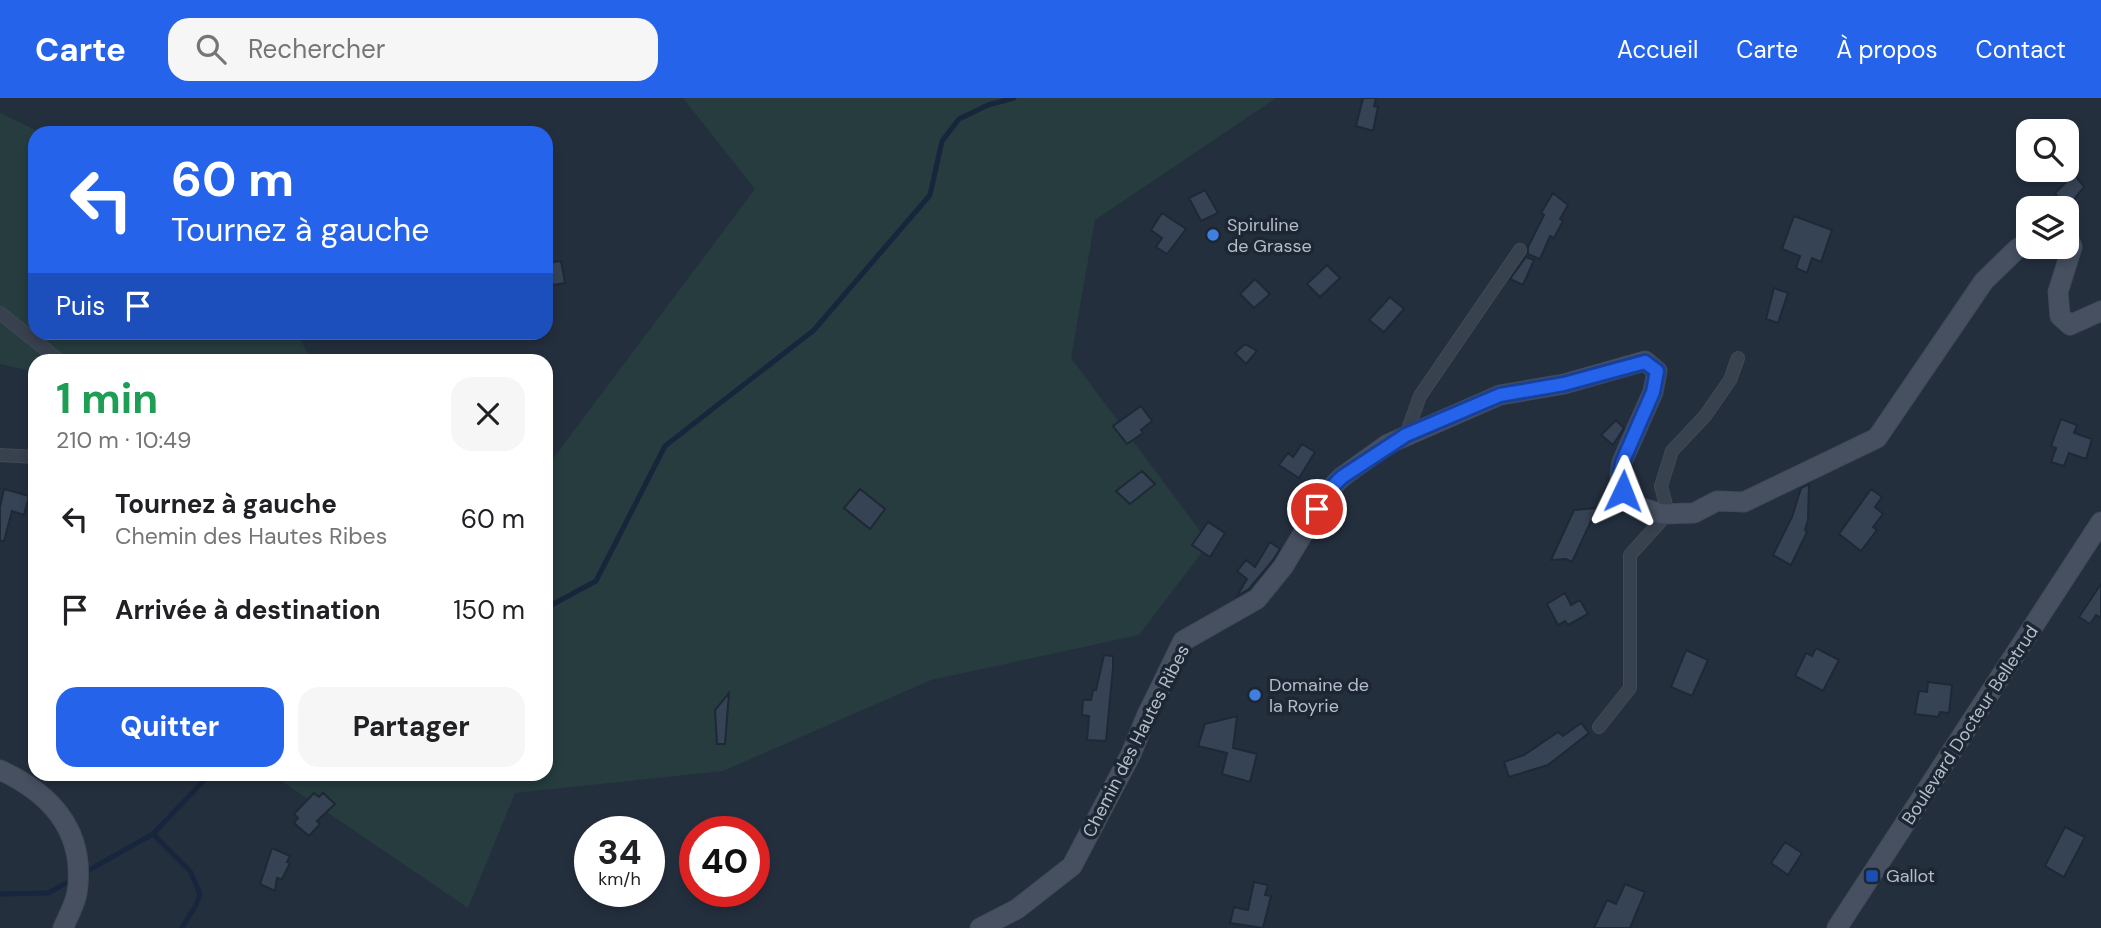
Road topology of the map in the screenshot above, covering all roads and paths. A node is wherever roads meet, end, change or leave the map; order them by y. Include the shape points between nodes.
1 (1520, 250) dead end
2 (2016, 250) edge
3 (2068, 259) edge
4 (2101, 311) edge
5 (0, 313) edge
6 (28, 335) edge
7 (34, 340) edge
8 (51, 354) edge
9 (1738, 358) dead end
10 (1406, 435) junction
11 (0, 456) edge
12 (28, 457) edge
13 (1668, 513) junction
14 (2101, 522) edge
15 (1599, 727) dead end
16 (0, 770) edge
17 (63, 928) edge
18 (979, 928) edge
19 (1837, 928) edge

1 - 10 street via 1420,396
2 - 13 street, Chemin des Hautes Ribes via 1984,281 1877,438 1744,502 1717,501 1694,513
3 - 4 street via 2058,292 2060,316 2070,325
5 - 6 street
7 - 8 street
9 - 13 street via 1730,380 1705,416 1672,451 1661,486
10 - 13 street, Chemin des Hautes Ribes via 1500,395 1645,362 1657,371 1653,392 1620,474 1623,491 1636,506
10 - 18 street, Chemin des Hautes Ribes via 1329,490 1283,567 1256,599 1183,641 1072,866 1017,909
11 - 12 street
13 - 15 street via 1630,555 1630,688
14 - 19 street, Boulevard Docteur Belletrud
16 - 17 street via 45,795 72,837 78,858 77,895

